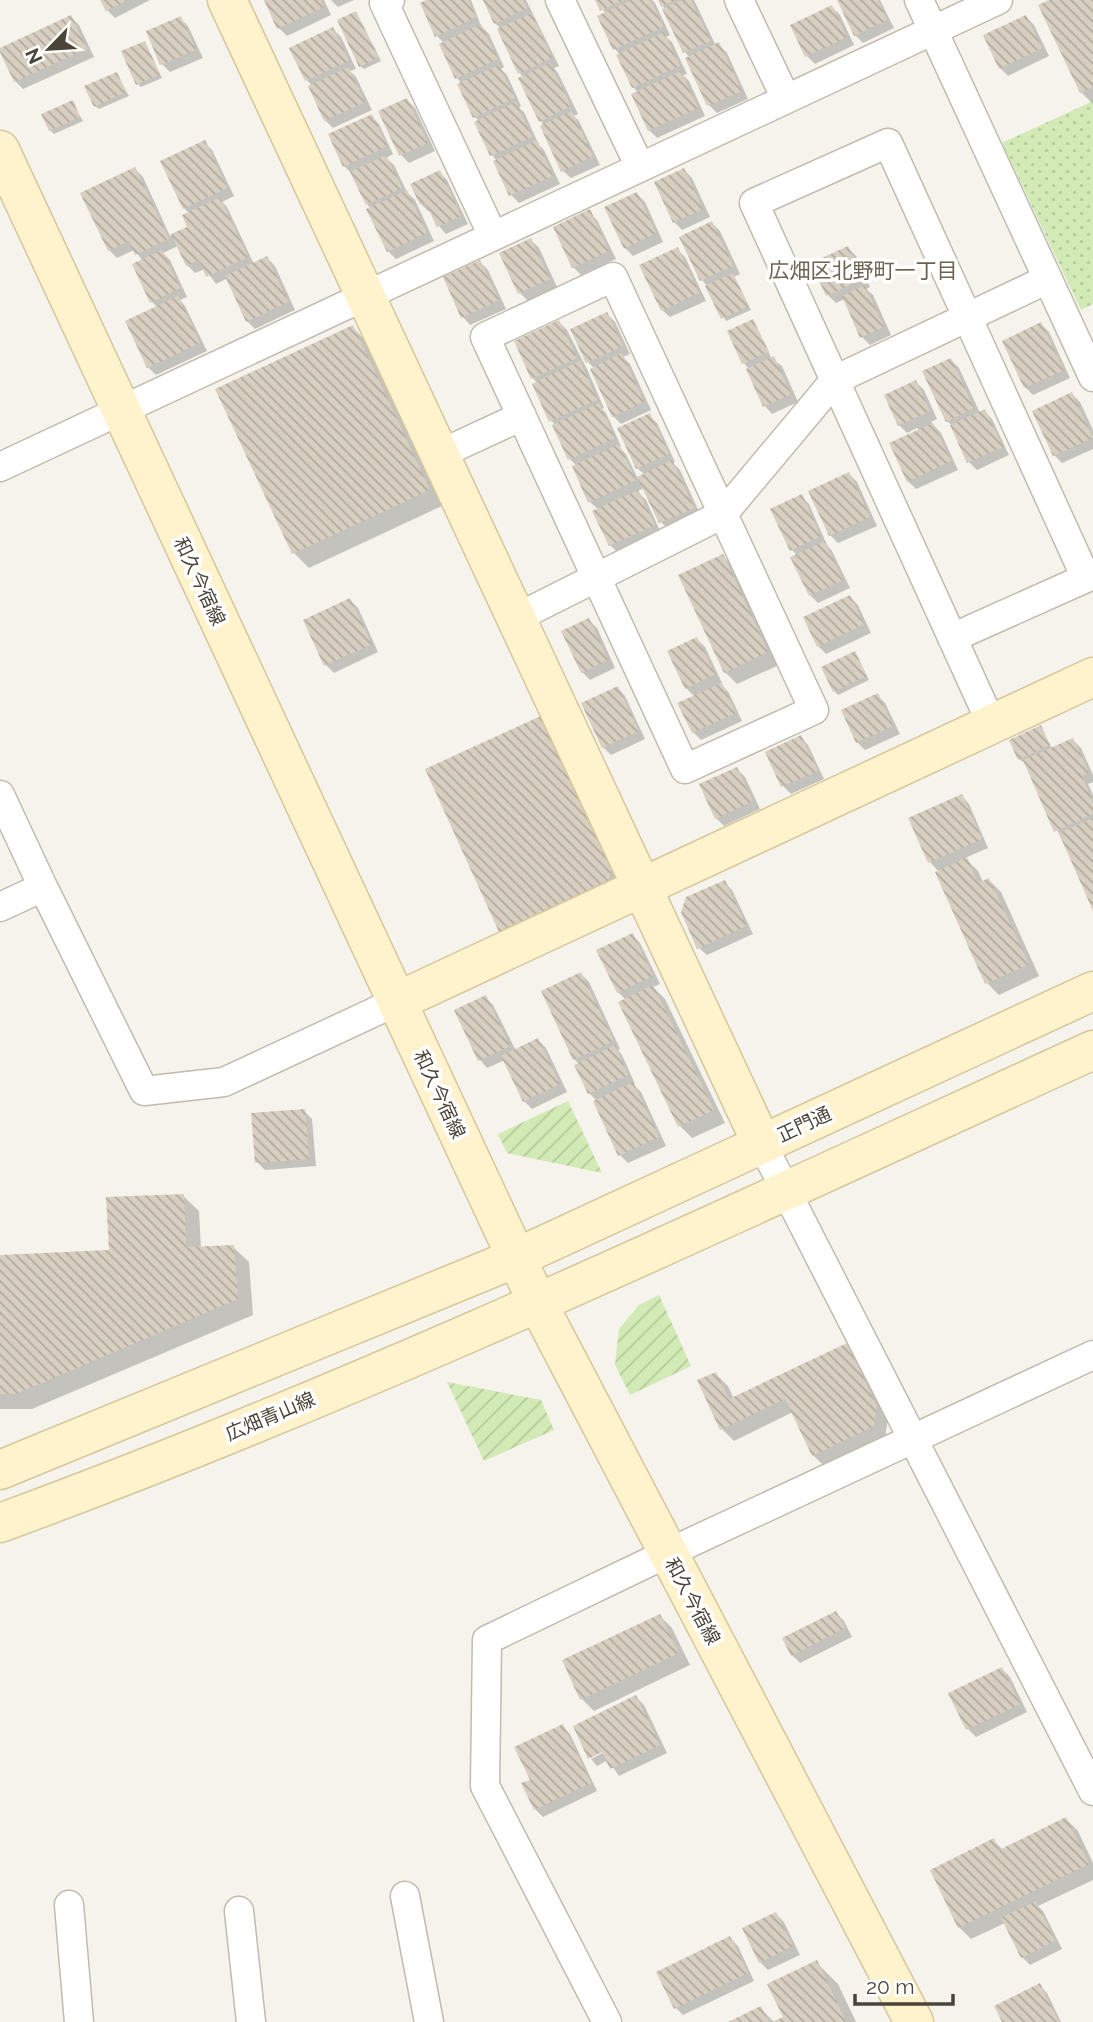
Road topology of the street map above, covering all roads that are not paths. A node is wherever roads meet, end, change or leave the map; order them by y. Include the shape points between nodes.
1 (228, 0) edge
2 (390, 0) edge
3 (560, 0) edge
4 (739, 0) edge
5 (919, 0) edge
6 (998, 0) edge
7 (933, 30) junction
8 (786, 99) junction
9 (0, 150) edge
10 (640, 167) junction
11 (493, 236) junction
12 (1048, 279) junction
13 (366, 295) junction
14 (968, 317) junction
15 (1093, 377) edge
16 (835, 380) junction
17 (120, 410) junction
18 (522, 416) junction
19 (440, 454) junction
20 (0, 467) edge
21 (723, 514) junction
22 (596, 577) junction
23 (516, 618) junction
24 (952, 638) junction
25 (1093, 677) edge
26 (992, 725) junction
27 (0, 795) edge
28 (43, 887) junction
29 (641, 888) junction
30 (0, 906) edge
31 (1093, 991) edge
32 (398, 1001) junction
33 (1093, 1050) edge
34 (762, 1144) junction
35 (785, 1191) junction
36 (516, 1258) junction
37 (538, 1304) junction
38 (1093, 1355) edge
39 (913, 1439) junction
40 (0, 1470) edge
41 (0, 1523) edge
42 (668, 1553) junction
43 (1093, 1791) edge
44 (405, 1896) dead end
45 (69, 1905) dead end
46 (239, 1910) dead end
47 (79, 2022) edge
48 (251, 2022) edge
49 (429, 2022) edge
50 (607, 2022) edge
51 (914, 2022) edge

1 - 13 street
2 - 11 street via 384,3
3 - 10 street
4 - 8 street
5 - 7 street
6 - 7 street
7 - 8 street
7 - 12 street
8 - 10 street
9 - 17 street, 和久今宿線
10 - 11 street
11 - 13 street
12 - 14 street
12 - 15 street
13 - 17 street
13 - 19 street
14 - 16 street
14 - 16 street via 888,143 754,204
14 - 24 street via 1086,578
16 - 21 street
16 - 24 street
17 - 20 street
17 - 32 street, 和久今宿線
18 - 19 street
18 - 21 street via 485,337 613,277
18 - 22 street
19 - 23 street
21 - 22 street
21 - 22 street via 814,710 685,769
22 - 23 street
23 - 29 street
24 - 26 street
25 - 26 street
26 - 29 street
27 - 28 street
28 - 30 street
28 - 32 street via 144,1091 223,1082
29 - 32 street
29 - 34 street
31 - 34 street, 正門通
32 - 36 street, 和久今宿線
33 - 35 street
34 - 35 street
34 - 36 street, 正門通
35 - 37 street
35 - 39 street
36 - 37 street, 和久今宿線
36 - 40 street
37 - 41 street, 広畑青山線 via 114,1481
37 - 42 street, 和久今宿線
38 - 39 street
39 - 42 street
39 - 43 street
42 - 50 street via 487,1640 485,1786
42 - 51 street, 和久今宿線
44 - 49 street
45 - 47 street
46 - 48 street

